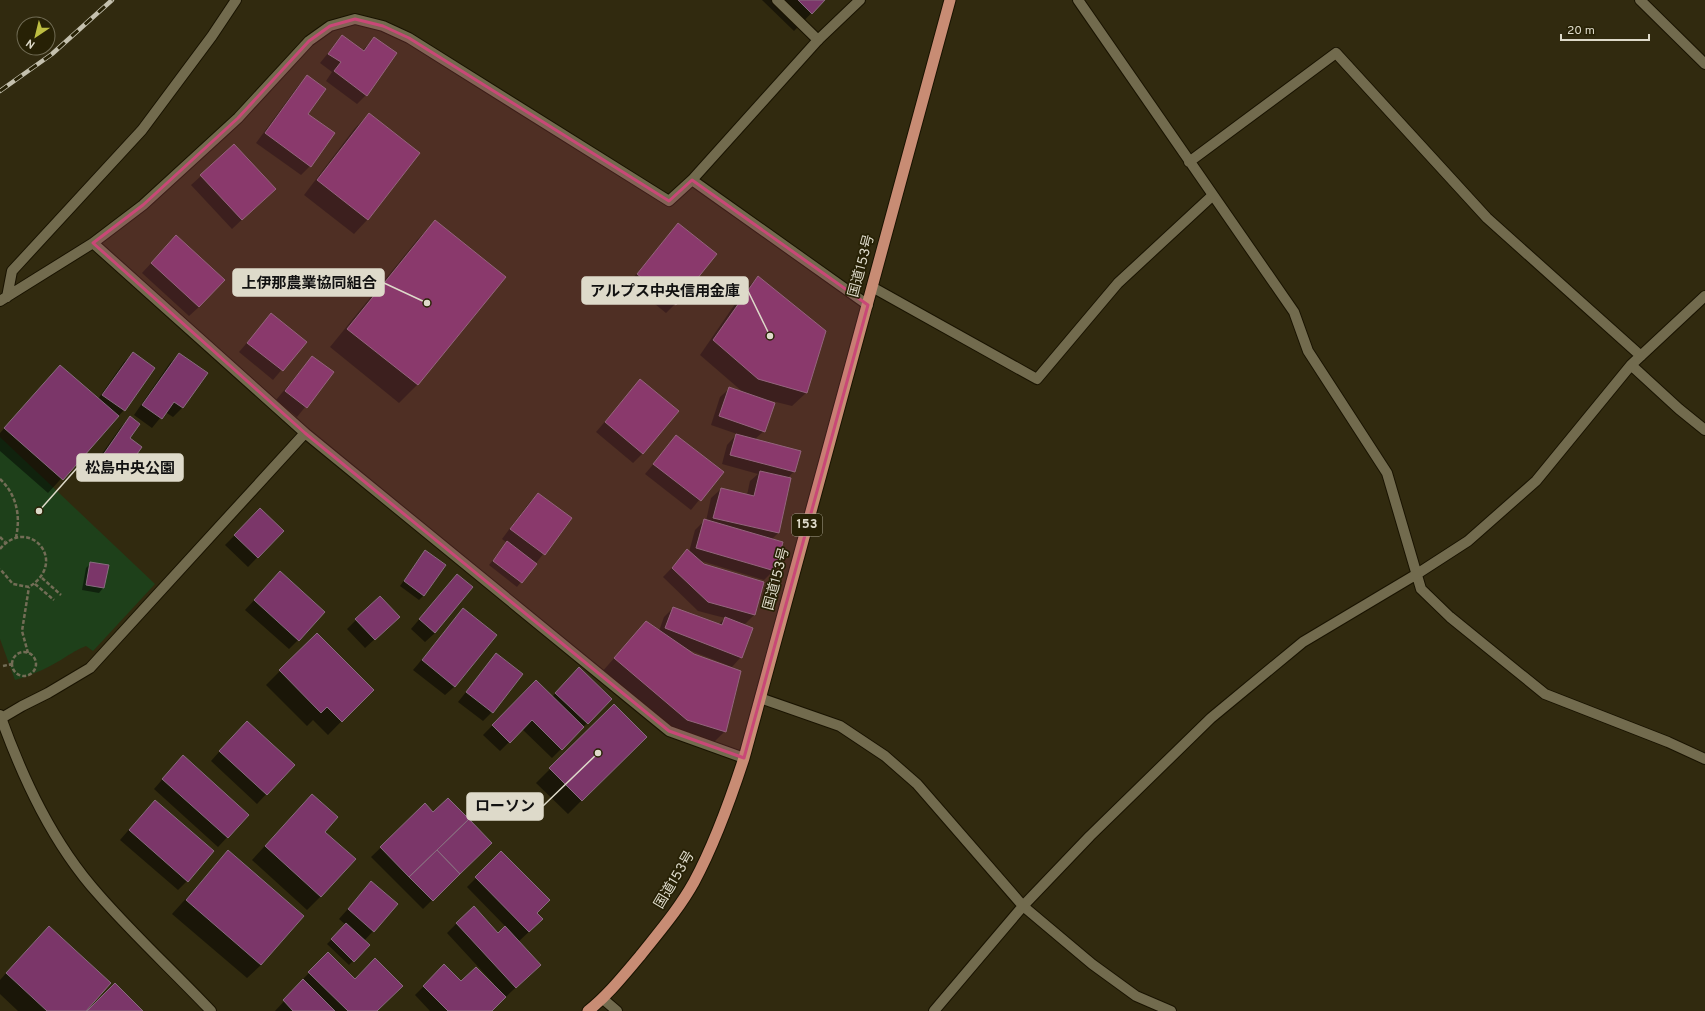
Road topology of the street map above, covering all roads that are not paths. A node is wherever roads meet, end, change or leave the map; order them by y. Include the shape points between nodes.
1 (236, 0) edge
2 (777, 0) edge
3 (860, 0) edge
4 (950, 0) edge
5 (1078, 0) edge
6 (1640, 0) edge
7 (818, 40) junction
8 (1705, 64) edge
9 (1190, 162) junction
10 (692, 180) junction
11 (1212, 196) junction
12 (93, 243) junction
13 (872, 287) junction
14 (1705, 296) edge
15 (4, 299) edge
16 (868, 305) junction
17 (1641, 356) junction
18 (1631, 365) junction
19 (1705, 430) edge
20 (305, 433) junction
21 (1417, 574) junction
22 (760, 698) junction
23 (0, 718) edge
24 (744, 758) junction
25 (1705, 759) edge
26 (1023, 906) junction
27 (604, 999) junction
28 (211, 1011) edge
29 (588, 1011) edge
30 (618, 1011) edge
31 (934, 1011) edge
32 (1171, 1011) edge

1 - 15 street via 142,130 12,271
2 - 7 street
3 - 7 street
4 - 13 highway, 国道153号 / 153
5 - 9 street
6 - 8 street
7 - 10 street
9 - 11 street
9 - 17 street via 1336,53 1487,218
10 - 12 street via 669,201 409,38 383,26 355,19 330,26 308,41 238,118 143,205
10 - 16 street
11 - 13 street via 1118,283 1037,379
11 - 21 street via 1294,312 1308,351 1387,473
12 - 15 street
12 - 20 street
13 - 16 highway, 国道153号 / 153
14 - 17 street
16 - 22 highway, 国道153号 / 153
17 - 18 street
18 - 19 street
18 - 21 street via 1536,482 1468,541
20 - 23 street via 90,668
20 - 24 street via 669,732
21 - 25 street via 1421,589 1450,617 1545,694
21 - 26 street via 1303,642 1211,718 1090,836
22 - 24 highway, 国道153号 / 153
22 - 26 street via 840,726 885,756 917,784
23 - 28 street via 28,785 65,851 98,894
24 - 27 highway, 国道153号 / 153 via 712,846 693,883 667,923
26 - 31 street
26 - 32 street via 1092,964 1136,996
27 - 29 highway, 国道153号 / 153
27 - 30 street

